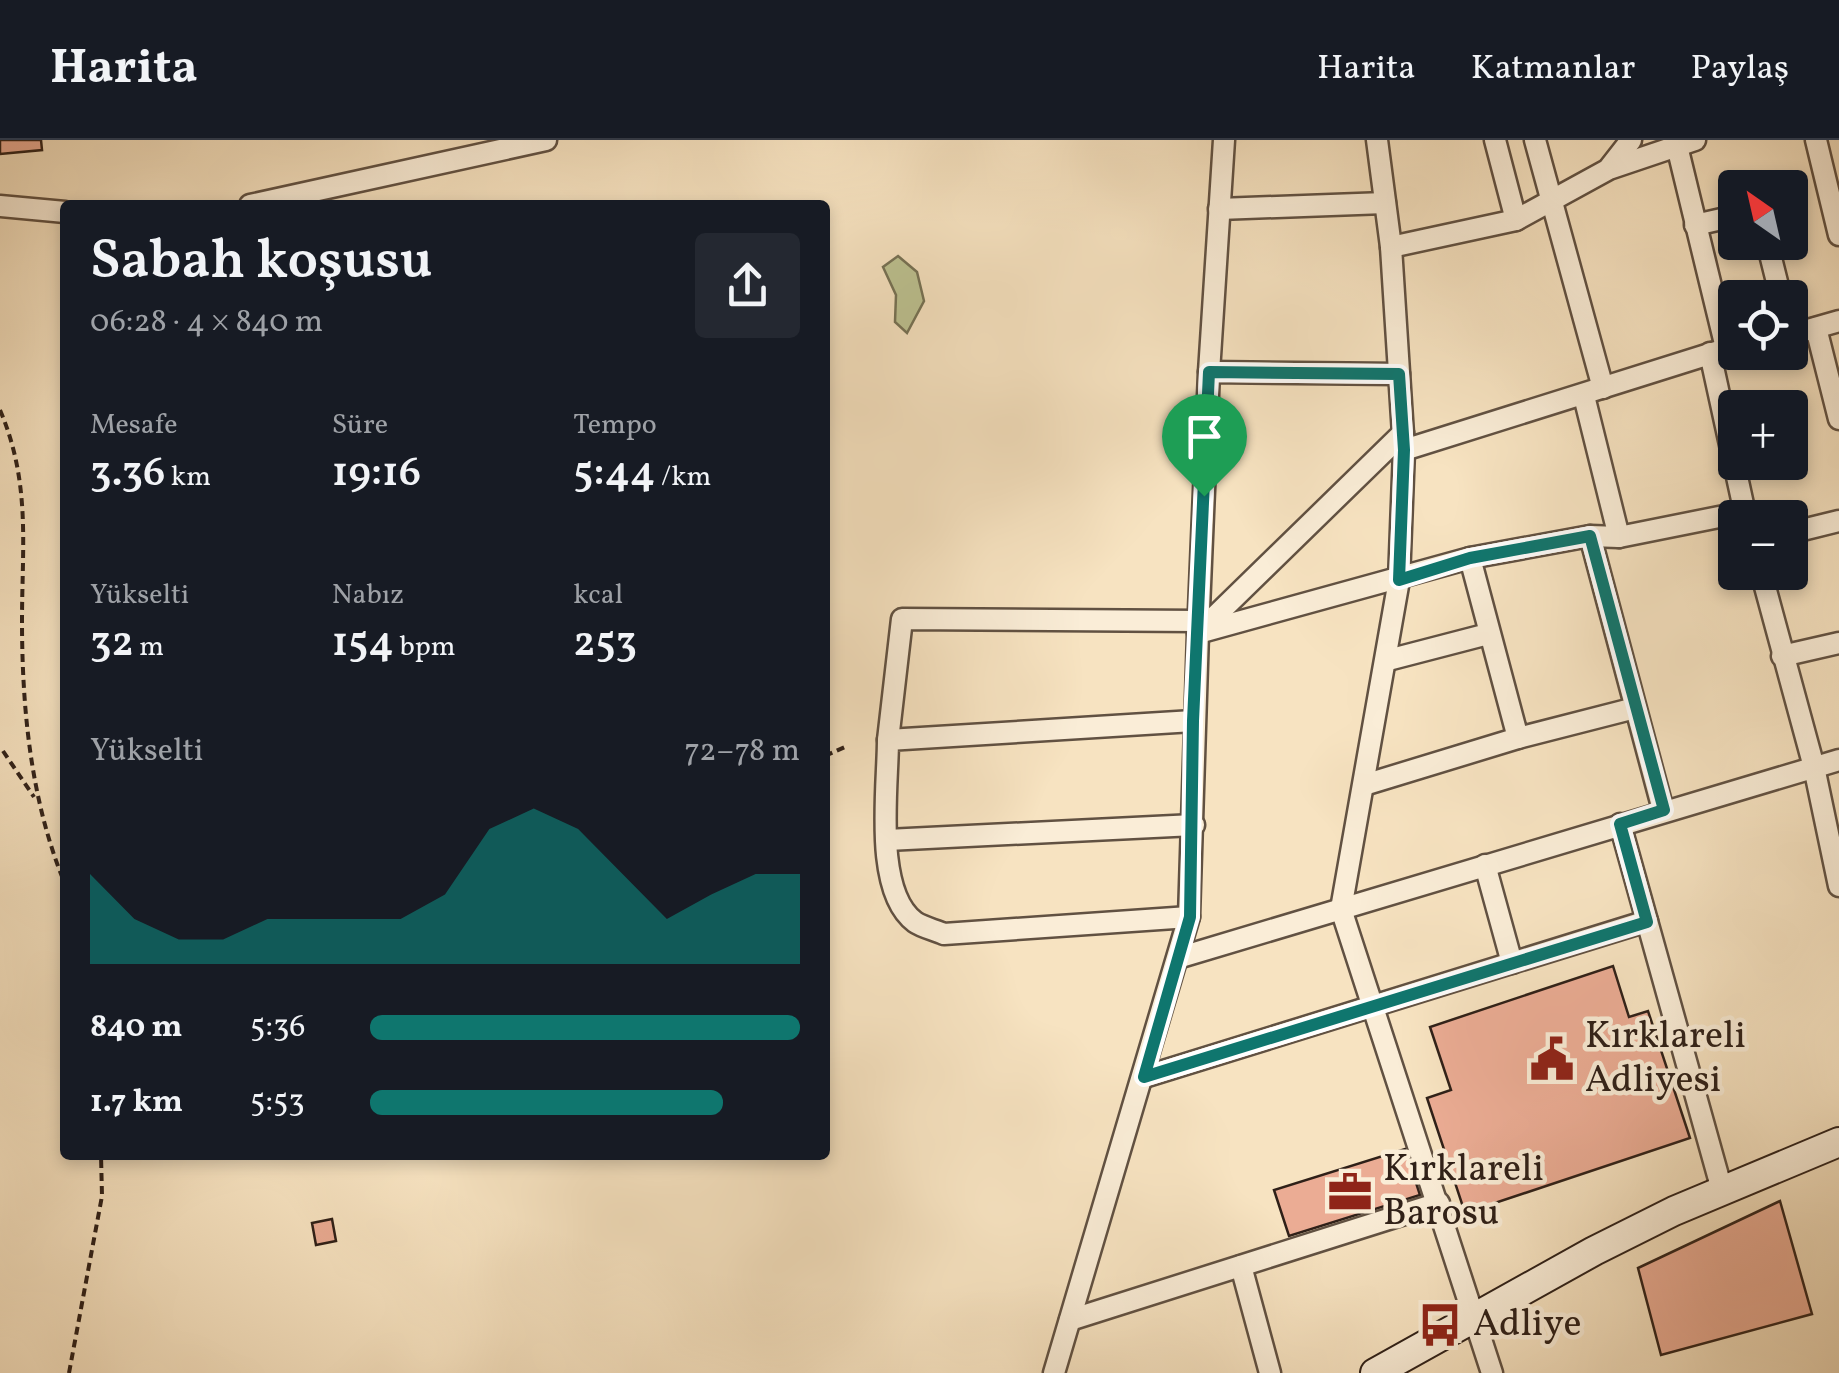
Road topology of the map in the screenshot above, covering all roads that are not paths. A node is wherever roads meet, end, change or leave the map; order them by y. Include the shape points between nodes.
1 (546, 140) edge
2 (1224, 140) edge
3 (1377, 140) edge
4 (1496, 140) edge
5 (1535, 140) edge
6 (1631, 140) edge
7 (1816, 140) edge
8 (1686, 143) edge
9 (1609, 169) junction
10 (1548, 199) junction
11 (273, 200) edge
12 (1385, 203) junction
13 (0, 206) edge
14 (1220, 209) junction
15 (60, 212) edge
16 (1516, 220) junction
17 (1718, 220) edge
18 (1695, 225) junction
19 (1839, 235) edge
20 (1392, 246) junction
21 (1839, 321) edge
22 (1718, 327) edge
23 (1816, 328) junction
24 (1808, 330) edge
25 (1718, 351) edge
26 (1726, 370) edge
27 (1209, 372) junction
28 (1399, 374) junction
29 (1593, 392) junction
30 (1839, 418) edge
31 (1403, 442) junction
32 (1743, 500) edge
33 (1718, 520) edge
34 (1839, 521) edge
35 (1808, 529) edge
36 (1590, 536) junction
37 (1619, 537) junction
38 (1470, 558) junction
39 (1399, 580) junction
40 (1765, 590) edge
41 (1198, 627) junction
42 (1488, 634) junction
43 (1839, 643) edge
44 (1782, 656) junction
45 (1388, 660) junction
46 (1634, 708) junction
47 (1193, 721) junction
48 (1518, 738) junction
49 (888, 740) junction
50 (1839, 760) edge
51 (1814, 766) junction
52 (1364, 785) junction
53 (1664, 810) junction
54 (1620, 824) junction
55 (1194, 826) junction
56 (887, 840) junction
57 (1834, 850) edge
58 (1484, 865) junction
59 (1839, 886) edge
60 (1341, 909) junction
61 (1190, 917) junction
62 (1647, 922) junction
63 (1181, 957) junction
64 (1512, 963) junction
65 (1374, 1006) junction
66 (1144, 1077) junction
67 (1839, 1142) edge
68 (1722, 1190) junction
69 (1439, 1203) junction
70 (1241, 1266) junction
71 (1477, 1316) junction
72 (1070, 1320) junction
73 (1054, 1373) edge
74 (1270, 1373) edge
75 (1375, 1373) edge
76 (1492, 1373) edge

1 - 11 street
2 - 14 street
3 - 12 street
4 - 16 street
5 - 10 street
6 - 9 street
7 - 19 street
8 - 9 street
8 - 18 street
9 - 10 street
10 - 16 street
10 - 29 street
12 - 14 street
12 - 20 street
13 - 15 street
14 - 27 street
16 - 20 street
17 - 18 street
18 - 22 street
20 - 28 street
21 - 23 street
23 - 24 street
23 - 30 street
25 - 29 street
26 - 32 street
27 - 28 street
27 - 41 street
28 - 31 street
29 - 31 street
29 - 37 street
31 - 39 street
31 - 41 street
33 - 37 street
34 - 35 street
36 - 37 street
36 - 38 street
36 - 46 street
38 - 39 street
38 - 42 street
39 - 41 street
39 - 45 street
40 - 44 street
41 - 47 street
41 - 49 street via 902,619
42 - 45 street
42 - 48 street
43 - 44 street
44 - 51 street
45 - 52 street
46 - 48 street
46 - 53 street
47 - 49 street
47 - 55 street
48 - 52 street
49 - 56 street
50 - 51 street
51 - 53 street
51 - 57 street
52 - 60 street
53 - 54 street
54 - 58 street
54 - 62 street
55 - 56 street
55 - 61 street
56 - 61 street via 891,890 914,922 944,934
57 - 59 street
58 - 60 street
58 - 64 street
60 - 63 street
60 - 65 street
61 - 63 street
62 - 64 street
62 - 68 street
63 - 66 street
64 - 65 street
65 - 66 street
65 - 69 street
66 - 72 street
67 - 68 street
68 - 71 street
69 - 70 street
69 - 71 street
70 - 72 street
70 - 74 street
71 - 75 street
71 - 76 street
72 - 73 street

